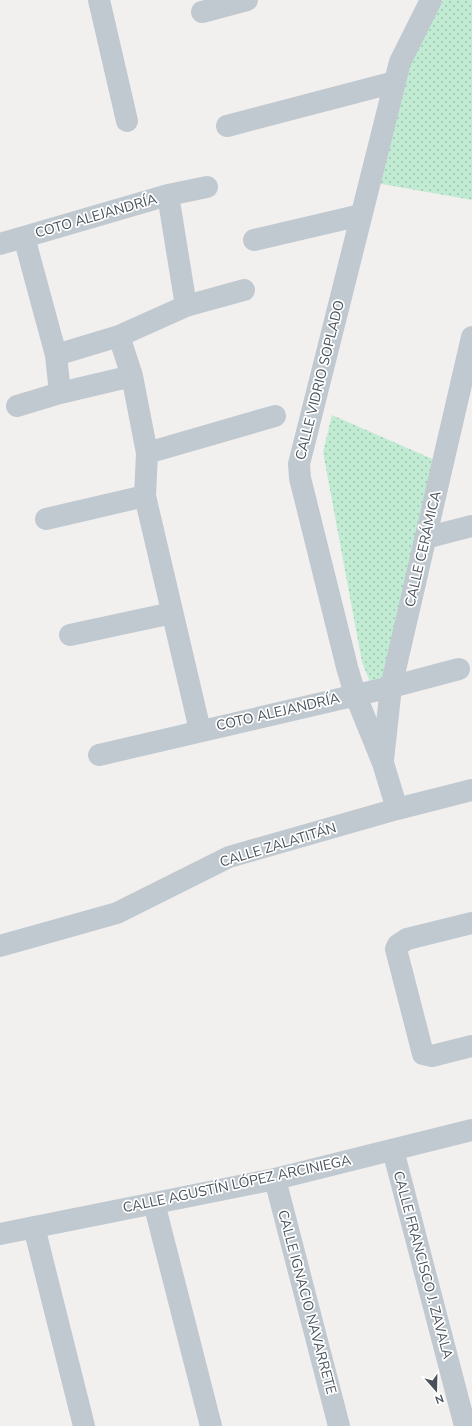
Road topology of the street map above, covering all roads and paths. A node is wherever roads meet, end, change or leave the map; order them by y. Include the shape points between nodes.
1 (99, 0) edge
2 (247, 0) edge
3 (431, 0) edge
4 (202, 12) dead end
5 (395, 82) junction
6 (127, 121) dead end
7 (227, 126) dead end
8 (207, 187) dead end
9 (168, 195) junction
10 (361, 215) junction
11 (24, 237) junction
12 (254, 240) dead end
13 (0, 244) edge
14 (244, 290) dead end
15 (186, 306) junction
16 (119, 336) junction
17 (472, 337) edge
18 (56, 355) junction
19 (132, 376) junction
20 (60, 393) junction
21 (17, 406) dead end
22 (463, 408) edge
23 (275, 416) dead end
24 (147, 453) junction
25 (145, 496) junction
26 (46, 519) dead end
27 (472, 526) edge
28 (425, 538) junction
29 (172, 613) junction
30 (70, 635) dead end
31 (459, 669) dead end
32 (391, 687) junction
33 (355, 694) junction
34 (200, 730) junction
35 (99, 754) dead end
36 (383, 763) junction
37 (472, 790) edge
38 (397, 809) junction
39 (472, 923) edge
40 (0, 946) edge
41 (472, 1046) edge
42 (472, 1130) edge
43 (393, 1150) junction
44 (275, 1179) junction
45 (154, 1203) junction
46 (34, 1227) junction
47 (0, 1234) edge
48 (84, 1426) edge
49 (211, 1426) edge
50 (339, 1426) edge
51 (465, 1426) edge

1 - 6 street
2 - 4 street
3 - 5 street, CALLE VIDRIO SOPLADO via 400,62
5 - 7 street
5 - 10 street, CALLE VIDRIO SOPLADO
8 - 9 street, COTO ALEJANDRÍA
9 - 11 street, COTO ALEJANDRÍA
9 - 15 street, COTO ALEJANDRÍA
10 - 12 street
10 - 33 street, CALLE VIDRIO SOPLADO via 299,464
11 - 13 street, COTO ALEJANDRÍA
11 - 18 street, COTO ALEJANDRÍA
14 - 15 street
15 - 16 street
16 - 18 street
16 - 19 street, COTO ALEJANDRÍA
17 - 22 street, CALLE CERÁMICA
18 - 20 street, COTO ALEJANDRÍA
19 - 20 street
19 - 24 street, COTO ALEJANDRÍA
20 - 21 street
22 - 28 street, CALLE CERÁMICA
23 - 24 street
24 - 25 street, COTO ALEJANDRÍA
25 - 26 street
25 - 29 street, COTO ALEJANDRÍA
27 - 28 street
28 - 32 street, CALLE CERÁMICA
29 - 30 street
29 - 34 street, COTO ALEJANDRÍA
31 - 32 street, COTO ALEJANDRÍA
32 - 33 street, COTO ALEJANDRÍA
32 - 36 street, CALLE CERÁMICA
33 - 34 street, COTO ALEJANDRÍA
33 - 36 street, CALLE VIDRIO SOPLADO
34 - 35 street, COTO ALEJANDRÍA
36 - 38 street, CALLE VIDRIO SOPLADO
37 - 38 street, CALLE ZALATITÁN
38 - 40 street, CALLE ZALATITÁN via 229,857 117,913
39 - 41 street via 407,939 396,949 423,1054 432,1056
42 - 43 street, CALLE AGUSTÍN LÓPEZ ARCINIEGA
43 - 44 street, CALLE AGUSTÍN LÓPEZ ARCINIEGA
43 - 51 street, CALLE FRANCISCO J. ZAVALA
44 - 45 street, CALLE AGUSTÍN LÓPEZ ARCINIEGA
44 - 50 street, CALLE IGNACIO NAVARRETE
45 - 46 street, CALLE AGUSTÍN LÓPEZ ARCINIEGA
45 - 49 street
46 - 47 street, CALLE AGUSTÍN LÓPEZ ARCINIEGA
46 - 48 street

